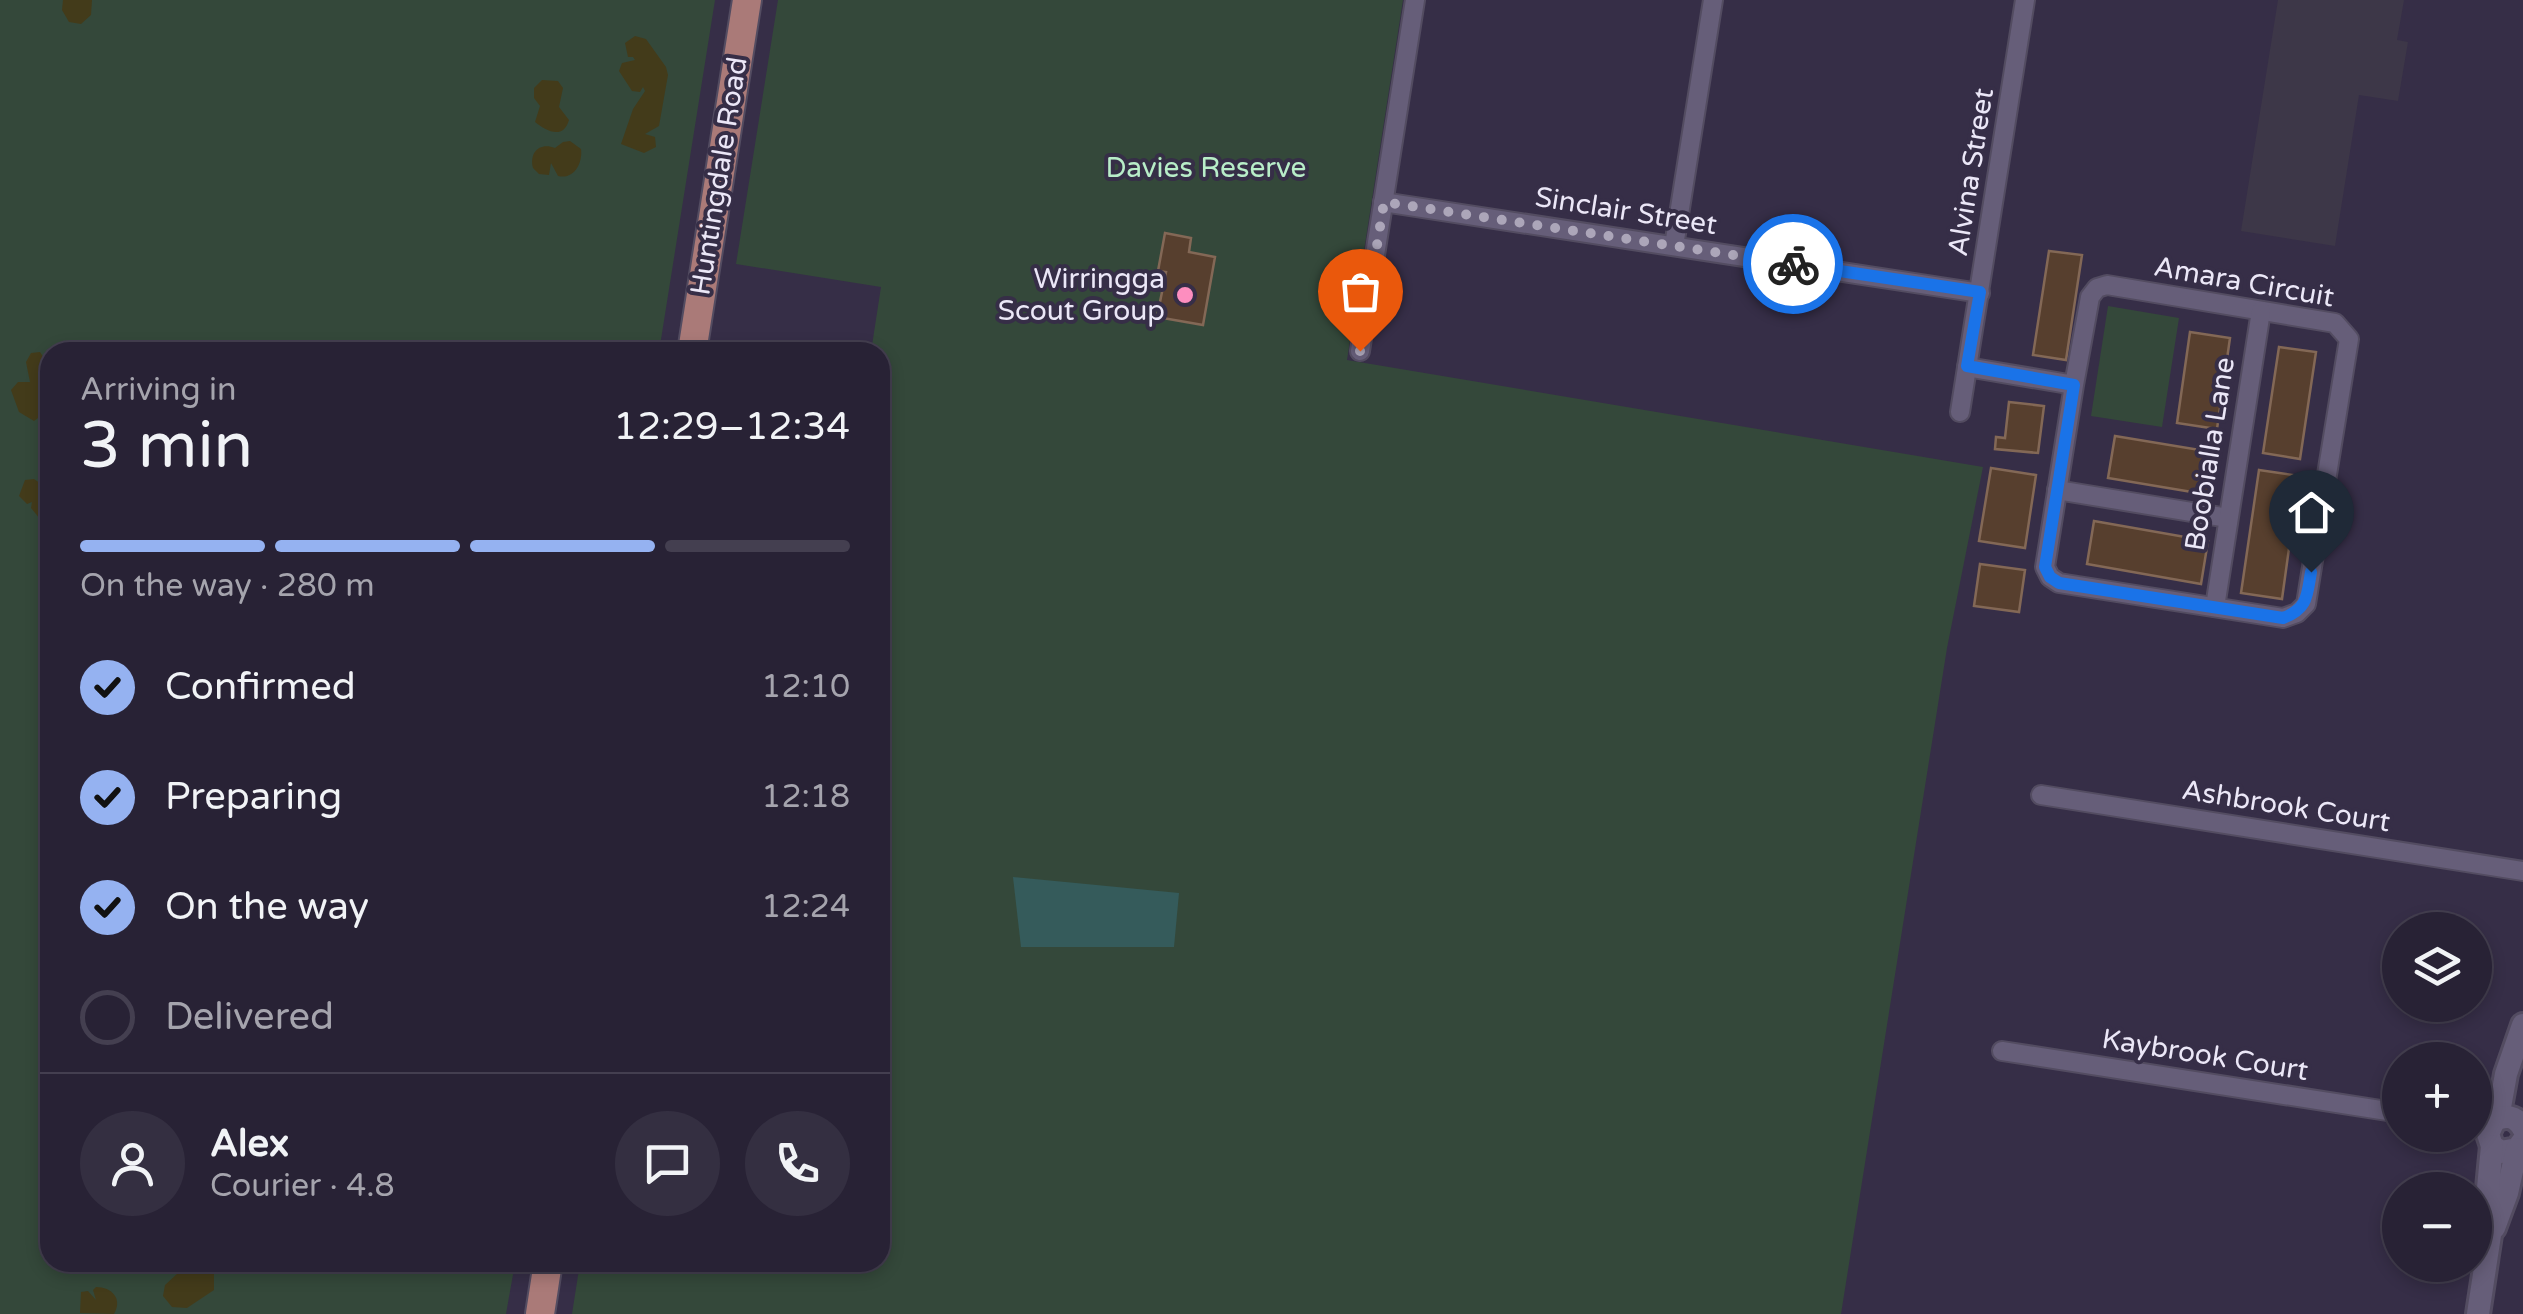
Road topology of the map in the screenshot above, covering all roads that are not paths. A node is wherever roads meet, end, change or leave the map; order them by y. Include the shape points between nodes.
1 (747, 0) edge
2 (1415, 0) edge
3 (1713, 0) edge
4 (2025, 0) edge
5 (1384, 202) junction
6 (1674, 246) junction
7 (1980, 292) junction
8 (2261, 310) junction
9 (694, 342) edge
10 (1360, 351) dead end
11 (1967, 366) junction
12 (2074, 385) junction
13 (1960, 412) dead end
14 (2057, 490) junction
15 (2228, 518) junction
16 (2215, 607) junction
17 (2041, 795) dead end
18 (2523, 872) edge
19 (2523, 1027) edge
20 (2523, 1037) edge
21 (2002, 1051) dead end
22 (2382, 1110) edge
23 (2506, 1132) edge
24 (546, 1272) edge
25 (540, 1314) edge
26 (2478, 1314) edge

1 - 9 main road, Huntingdale Road
2 - 5 street
3 - 6 street
4 - 7 street, Alvina Street
5 - 6 street, Sinclair Street
5 - 10 street
6 - 7 street, Sinclair Street
7 - 11 street, Alvina Street
8 - 12 street, Amara Circuit via 2097,288
8 - 15 street, Boobialla Lane
8 - 16 street, Amara Circuit via 2335,323 2349,339 2306,604 2283,618
11 - 12 street
11 - 13 street, Alvina Street
12 - 14 street, Amara Circuit
14 - 15 street
14 - 16 street, Amara Circuit via 2045,567 2050,577
15 - 16 street, Boobialla Lane
17 - 18 street, Ashbrook Court
19 - 20 street
19 - 23 street via 2506,1074
21 - 22 street, Kaybrook Court
23 - 26 street via 2488,1188 2490,1236
24 - 25 main road

